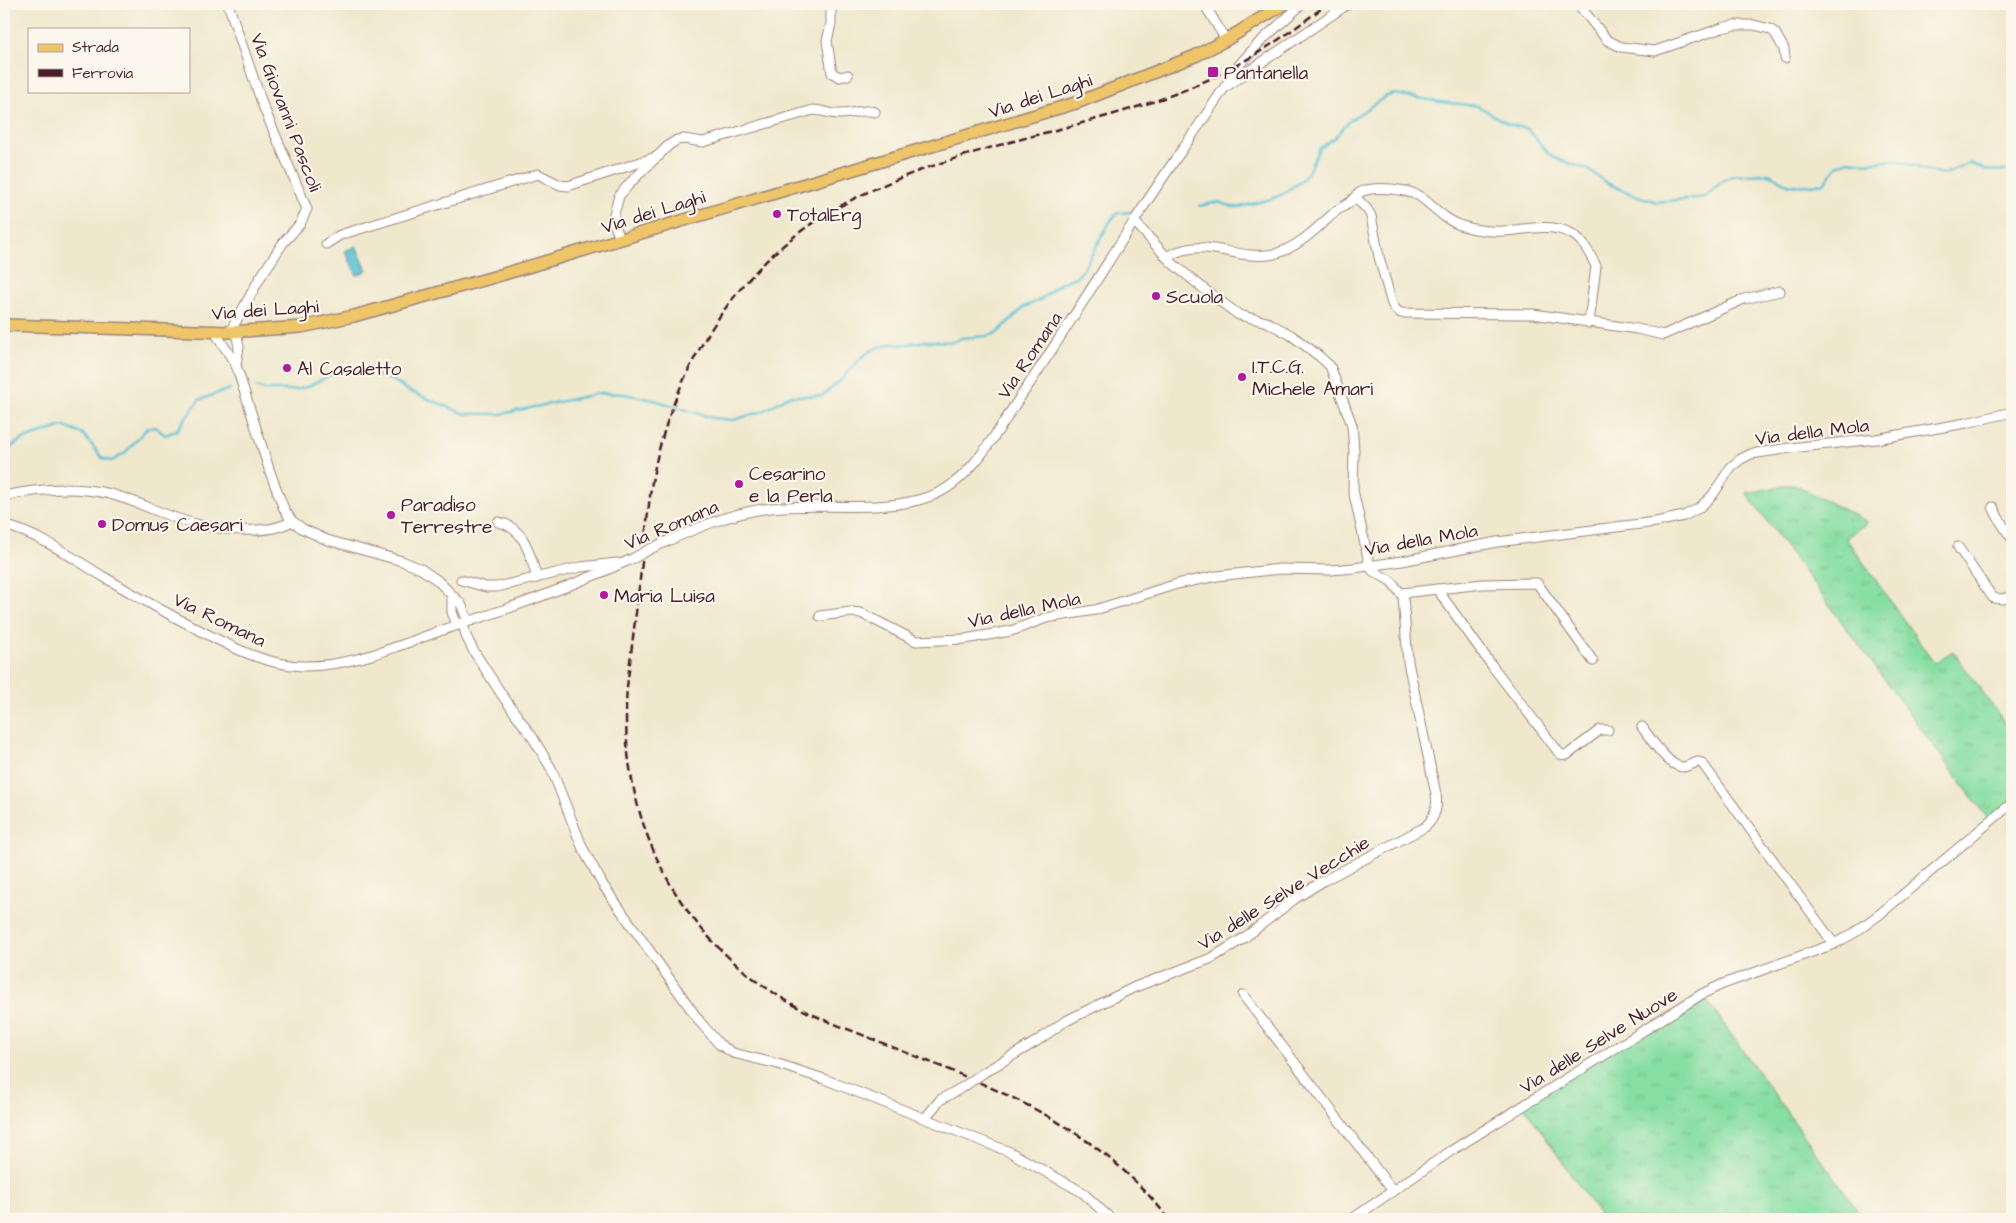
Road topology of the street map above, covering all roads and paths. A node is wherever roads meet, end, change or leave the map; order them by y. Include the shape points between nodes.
1 (228, 4) edge
2 (836, 4) edge
3 (1204, 4) edge
4 (1284, 4) edge
5 (1302, 4) edge
6 (1348, 4) edge
7 (1578, 4) edge
8 (1226, 40) junction
9 (1784, 58) dead end
10 (848, 75) dead end
11 (1225, 87) junction
12 (875, 112) dead end
13 (659, 156) junction
14 (1355, 196) junction
15 (1134, 221) junction
16 (620, 239) junction
17 (326, 244) dead end
18 (1166, 257) junction
19 (1780, 291) dead end
20 (1589, 323) junction
21 (4, 325) edge
22 (251, 331) junction
23 (227, 332) junction
24 (239, 347) junction
25 (236, 365) junction
26 (2012, 412) edge
27 (4, 496) edge
28 (1993, 507) dead end
29 (292, 521) junction
30 (498, 522) dead end
31 (4, 525) edge
32 (2012, 539) edge
33 (1958, 547) dead end
34 (622, 563) junction
35 (1370, 566) junction
36 (537, 578) junction
37 (461, 580) dead end
38 (1437, 589) junction
39 (1402, 593) junction
40 (452, 596) junction
41 (2012, 596) edge
42 (820, 616) dead end
43 (463, 623) junction
44 (1593, 661) dead end
45 (1642, 727) dead end
46 (1608, 730) dead end
47 (2012, 803) edge
48 (1834, 944) junction
49 (1244, 995) dead end
50 (926, 1117) junction
51 (1393, 1191) junction
52 (1111, 1219) edge
53 (1352, 1219) edge

1 - 23 street, Via Giovanni Pascoli via 263,106 307,209
2 - 10 street via 831,10 827,41 832,73 840,77
3 - 8 street
4 - 8 main road, Via dei Laghi
5 - 11 street, Via Romana via 1250,52
6 - 11 street
7 - 9 street via 1607,40 1621,47 1655,51 1722,28 1754,25 1770,29 1775,34 1784,49
8 - 16 main road, Via dei Laghi via 1181,62 1066,107
11 - 15 street, Via Romana
12 - 13 street via 865,109 838,114 813,110 703,142 677,140
13 - 16 street via 619,196 614,223
13 - 17 street via 568,186 538,174 340,235
14 - 18 street via 1302,240 1279,252 1264,255 1197,247
14 - 20 street via 1371,216 1392,304 1398,312 1520,313
14 - 20 street via 1364,190 1411,192 1452,223 1474,229 1548,228 1569,232 1578,238 1596,266
15 - 18 street
15 - 34 street, Via Romana, bridge via 984,450 944,490 899,504 751,511 710,522
16 - 22 main road, Via dei Laghi via 354,316 301,327
18 - 35 street via 1236,313 1281,329 1330,366 1352,425 1353,490
19 - 20 street via 1744,299 1666,334
21 - 23 main road, Via dei Laghi
22 - 23 main road, Via dei Laghi
22 - 24 street
23 - 24 street
23 - 25 street via 224,345
24 - 25 street
25 - 29 street via 270,472
26 - 35 street, Via della Mola via 1876,439 1751,454 1731,467 1702,506 1680,517 1497,542
27 - 29 street via 63,489 105,493 195,524 234,530 265,530
28 - 32 street
29 - 40 street via 327,540 416,566 437,580
30 - 36 street via 506,523 521,536
31 - 43 street, Via Romana via 55,546 222,642 280,663 311,666 348,661
33 - 41 street via 1993,598
34 - 36 street via 588,565
34 - 43 street, Via Romana via 562,590
35 - 39 street via 1392,581
35 - 42 street, Via della Mola via 1330,570 1280,569 1209,577 1095,610 1046,618 1011,631 965,639 916,641 861,613
36 - 37 street via 492,587
38 - 39 street
38 - 44 street via 1537,583
38 - 46 street via 1492,667 1560,754 1567,755 1600,730
39 - 50 street, Via delle Selve Vecchie, bridge via 1408,662 1436,798 1430,822 1323,881 1212,958 1146,982 1064,1022 940,1100
40 - 43 street via 452,612
40 - 43 street via 463,606
43 - 50 street via 473,650 551,768 583,849 599,879 714,1039 733,1053 808,1073
45 - 48 street via 1658,749 1679,766 1702,763
47 - 48 street, Via delle Selve Nuove via 1880,914
48 - 51 street, Via delle Selve Nuove via 1702,994
49 - 51 street
50 - 52 street via 1031,1162 1082,1192
51 - 53 street, Via delle Selve Nuove

